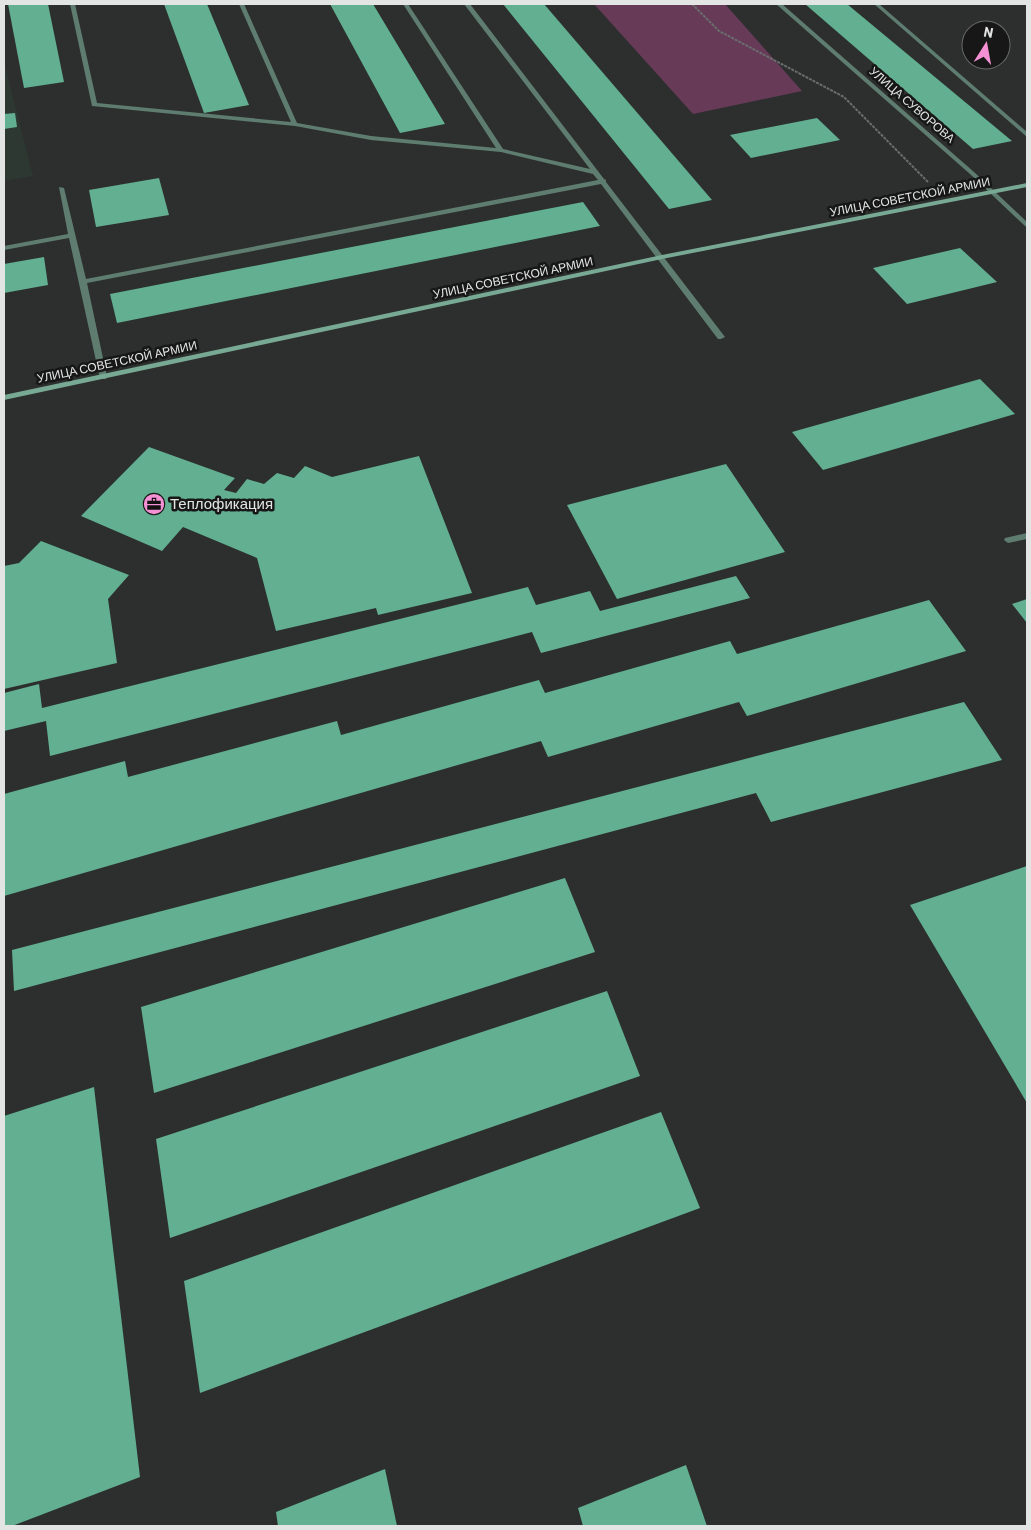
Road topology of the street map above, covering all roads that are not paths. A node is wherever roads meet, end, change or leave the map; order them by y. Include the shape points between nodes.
1 (72, 4) edge
2 (242, 4) edge
3 (406, 4) edge
4 (467, 4) edge
5 (779, 4) edge
6 (876, 4) edge
7 (295, 124) junction
8 (1027, 135) edge
9 (501, 150) junction
10 (594, 172) junction
11 (604, 182) junction
12 (1027, 185) edge
13 (61, 188) dead end
14 (992, 192) junction
15 (1027, 225) edge
16 (72, 235) junction
17 (4, 248) edge
18 (662, 257) junction
19 (83, 282) junction
20 (721, 337) dead end
21 (103, 377) junction
22 (4, 398) edge
23 (1027, 536) edge
24 (1008, 540) dead end

1 - 7 street via 94,105
2 - 7 street
3 - 9 street
4 - 10 street
5 - 14 street, УЛИЦА СУВОРОВА
6 - 8 street
7 - 9 street via 371,138
9 - 10 street
10 - 11 street
11 - 18 street
11 - 19 street
12 - 14 main road, УЛИЦА СОВЕТСКОЙ АРМИИ
13 - 16 street
14 - 15 street, УЛИЦА СУВОРОВА
14 - 18 main road, УЛИЦА СОВЕТСКОЙ АРМИИ
16 - 17 street
16 - 19 street
18 - 20 street
18 - 21 main road, УЛИЦА СОВЕТСКОЙ АРМИИ
19 - 21 street
21 - 22 main road, УЛИЦА СОВЕТСКОЙ АРМИИ
23 - 24 street

